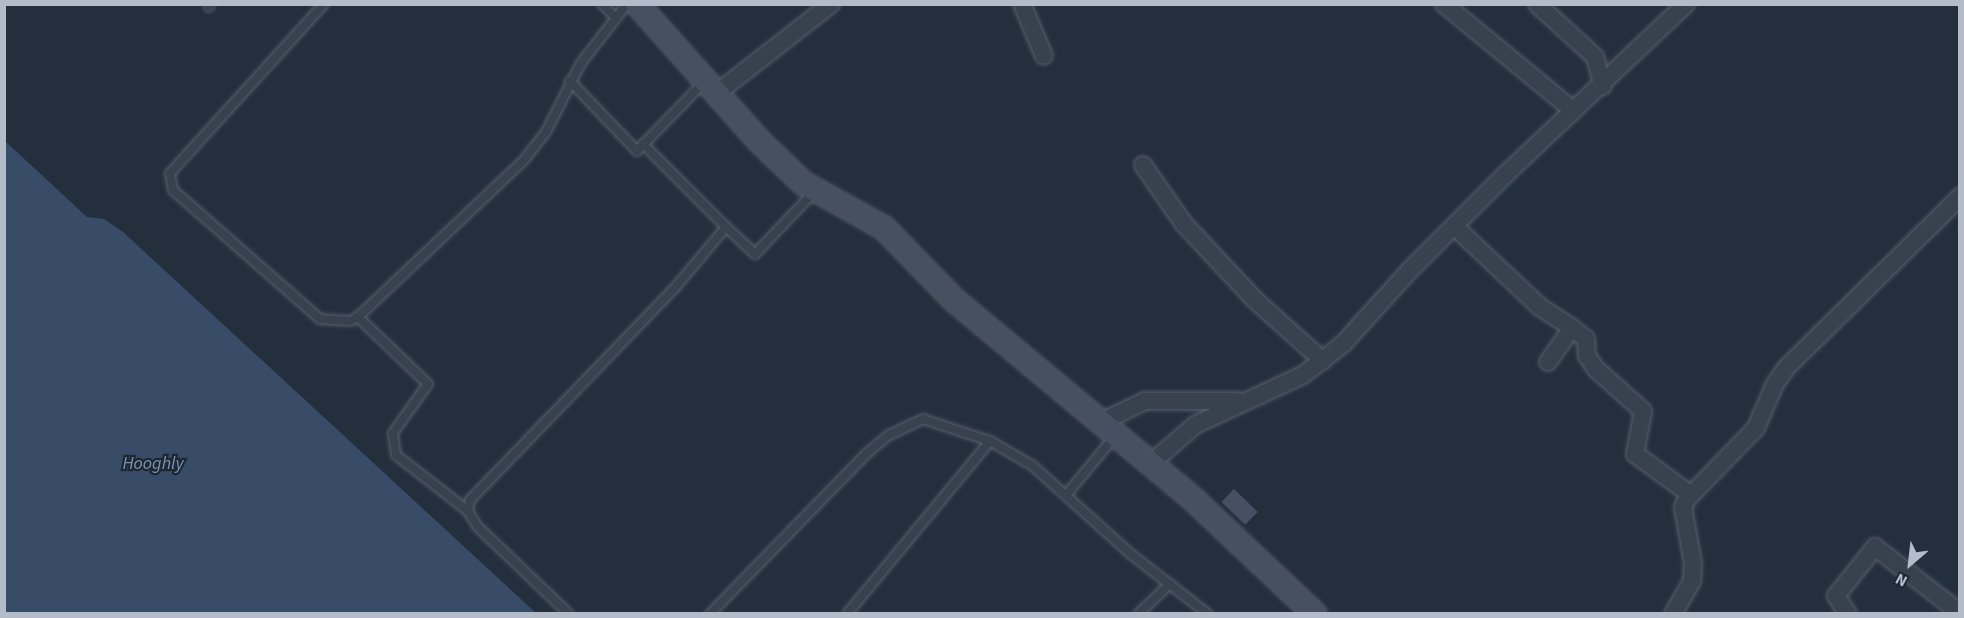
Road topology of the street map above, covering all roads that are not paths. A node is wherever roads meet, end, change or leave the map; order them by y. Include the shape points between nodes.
1 (324, 4) edge
2 (602, 4) edge
3 (627, 4) edge
4 (637, 4) edge
5 (831, 4) edge
6 (1022, 4) edge
7 (1444, 4) edge
8 (1537, 4) edge
9 (1686, 4) edge
10 (616, 18) junction
11 (1044, 56) dead end
12 (570, 81) junction
13 (711, 86) junction
14 (1603, 86) junction
15 (1574, 111) junction
16 (643, 144) junction
17 (1143, 165) dead end
18 (815, 191) junction
19 (1959, 197) edge
20 (1454, 226) junction
21 (726, 227) junction
22 (358, 317) junction
23 (1572, 328) junction
24 (1323, 361) junction
25 (1548, 362) dead end
26 (1248, 401) junction
27 (1107, 430) junction
28 (990, 441) junction
29 (1150, 464) junction
30 (1066, 495) junction
31 (1691, 495) junction
32 (468, 511) junction
33 (1170, 584) junction
34 (1959, 613) edge
35 (569, 614) edge
36 (710, 614) edge
37 (847, 614) edge
38 (1138, 614) edge
39 (1208, 614) edge
40 (1315, 614) edge
41 (1673, 614) edge
42 (1848, 614) edge

1 - 22 lane via 170,173 173,190 320,319 350,321
2 - 10 lane
3 - 10 lane
4 - 13 street
5 - 13 street
6 - 11 street
7 - 15 street
8 - 14 street via 1595,57
9 - 14 street
10 - 12 lane
12 - 16 lane via 636,151
12 - 22 lane via 546,132 524,160
13 - 16 lane
13 - 18 street via 758,140
14 - 15 street
15 - 20 street
16 - 21 lane
17 - 24 street via 1184,224 1254,300
18 - 21 lane via 755,254
18 - 27 street via 885,228 953,300
19 - 31 street via 1787,367 1756,428
20 - 23 street via 1540,307
20 - 24 street
21 - 32 lane via 673,290 470,500
22 - 32 lane via 428,384 393,434 396,455
23 - 25 street
23 - 31 street via 1586,339 1587,356 1596,369 1643,411 1635,454
24 - 26 street via 1287,384
26 - 27 street via 1145,401
26 - 29 street via 1195,425
27 - 29 street
27 - 30 lane
28 - 30 lane via 1033,466
28 - 36 lane via 923,419 888,435
28 - 37 lane
29 - 40 street
30 - 33 lane
31 - 41 street via 1683,507 1693,564 1692,581
32 - 35 lane via 477,526
33 - 38 lane
33 - 39 lane
34 - 42 street via 1875,547 1836,596

